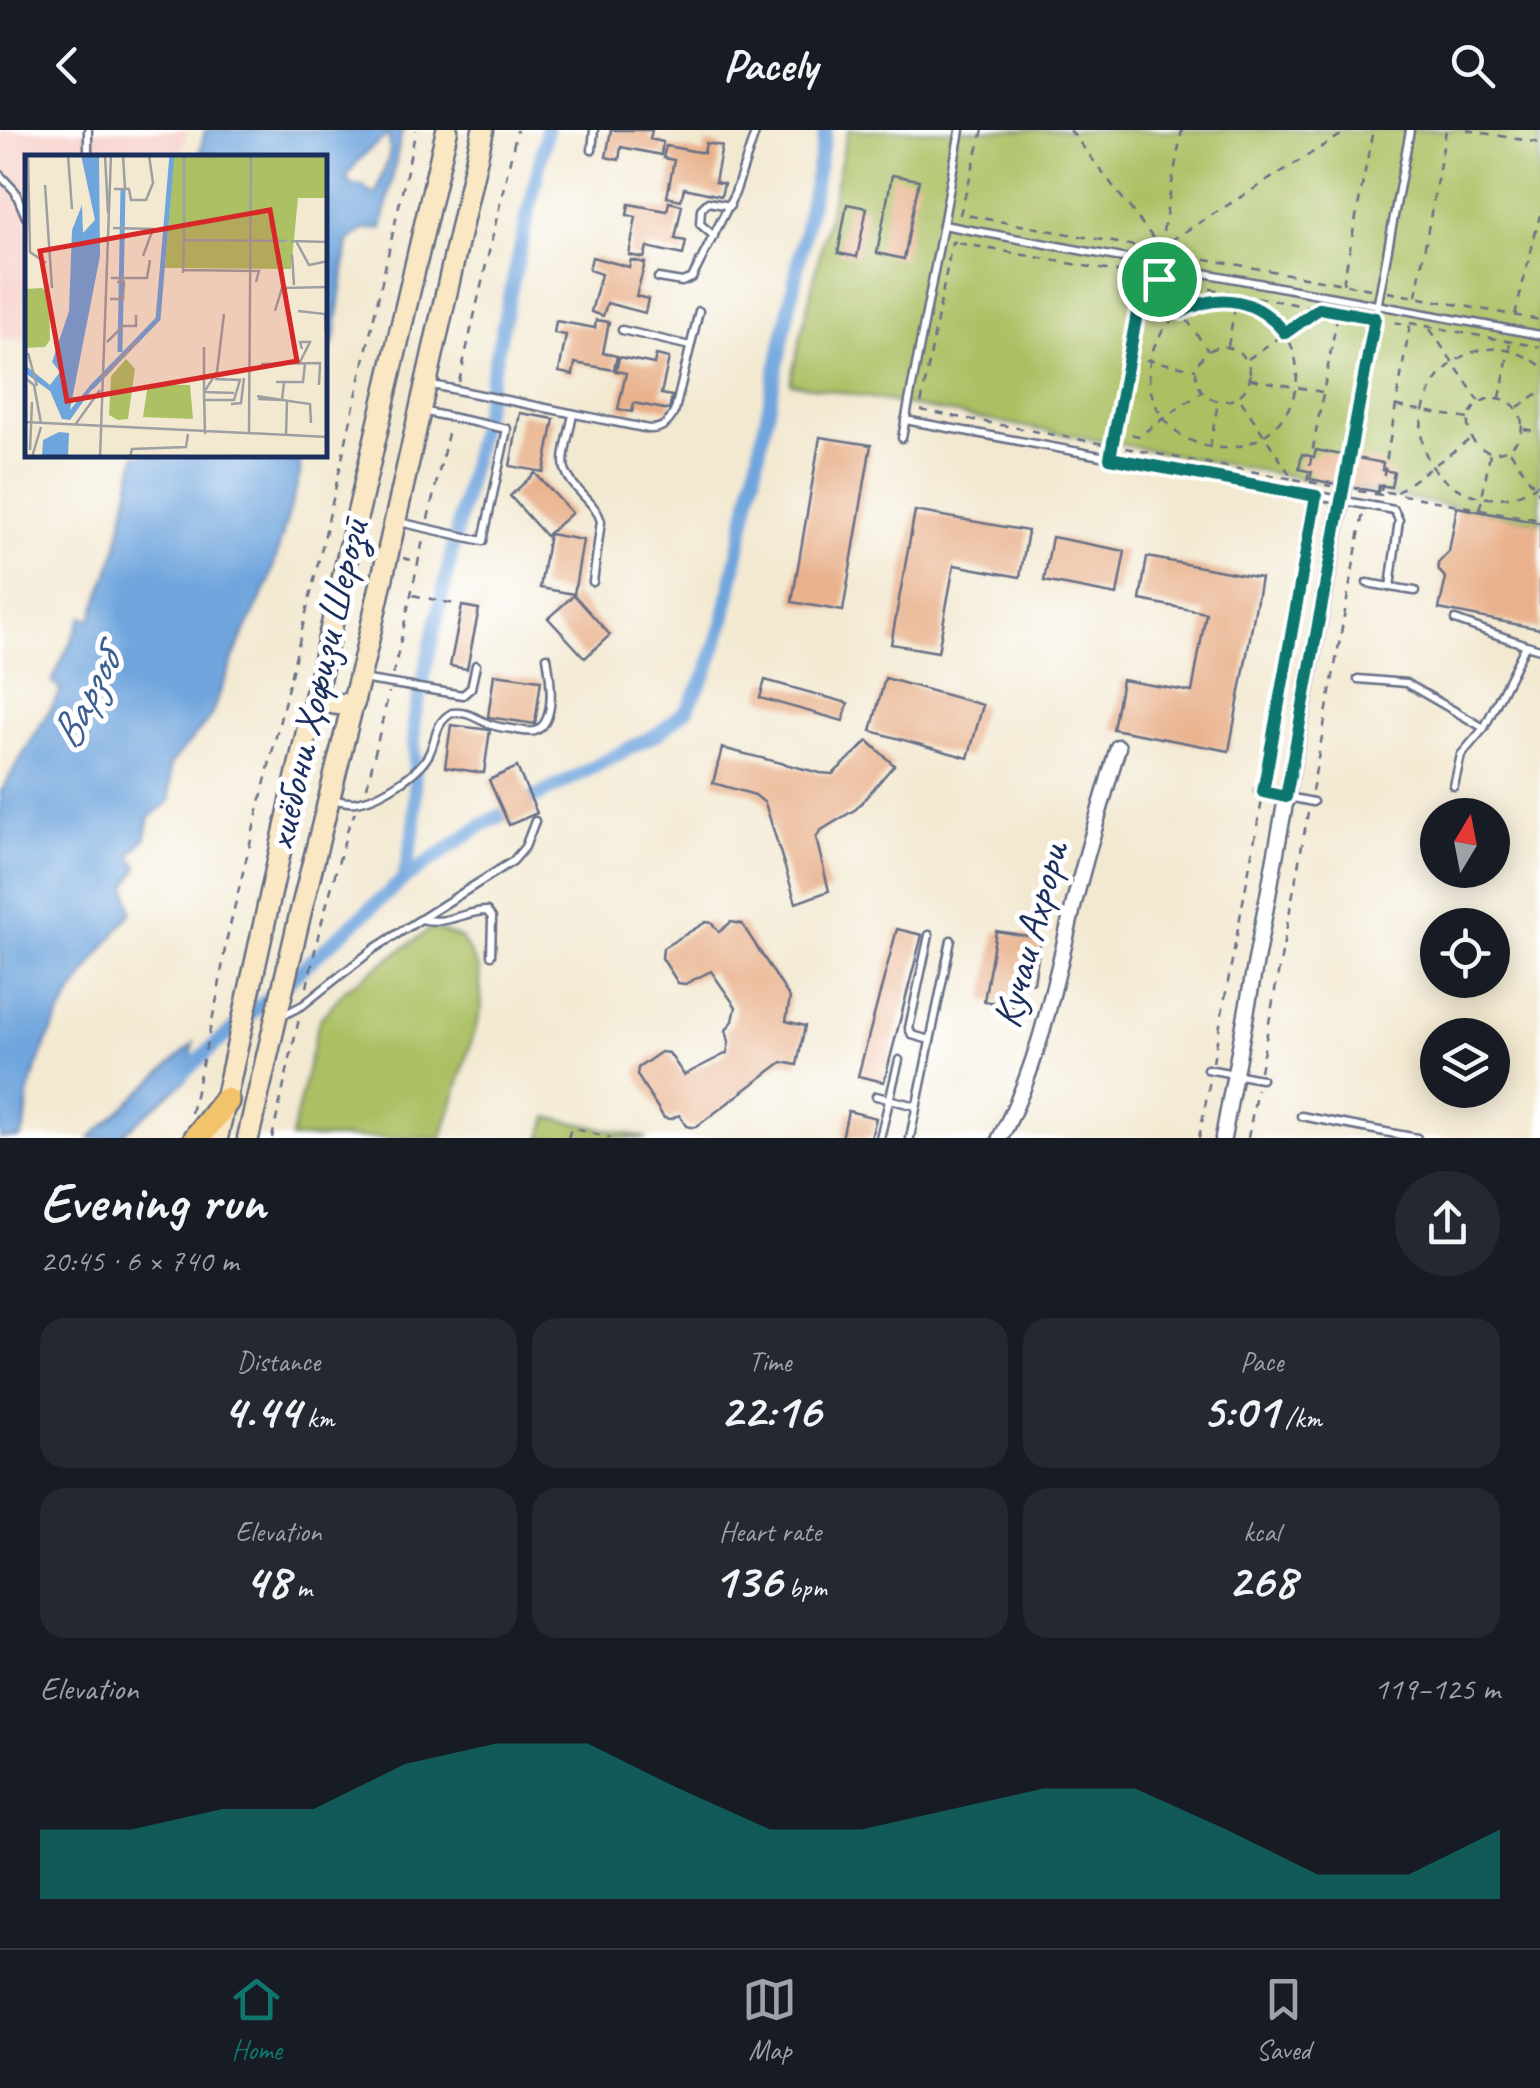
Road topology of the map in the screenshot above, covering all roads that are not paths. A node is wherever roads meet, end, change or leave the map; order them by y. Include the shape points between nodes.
1 (447, 130) edge
2 (483, 130) edge
3 (594, 130) edge
4 (756, 130) edge
5 (960, 130) edge
6 (1410, 130) edge
7 (592, 150) dead end
8 (0, 175) edge
9 (730, 206) junction
10 (25, 215) edge
11 (942, 225) junction
12 (714, 236) junction
13 (658, 278) dead end
14 (1378, 305) junction
15 (699, 311) dead end
16 (622, 330) dead end
17 (1540, 335) edge
18 (690, 346) junction
19 (426, 384) junction
20 (420, 410) junction
21 (573, 414) junction
22 (905, 420) junction
23 (902, 438) dead end
24 (1342, 493) junction
25 (394, 521) junction
26 (594, 582) dead end
27 (1367, 583) dead end
28 (1390, 587) junction
29 (1415, 591) dead end
30 (1455, 620) dead end
31 (1526, 645) junction
32 (1540, 649) edge
33 (547, 657) dead end
34 (476, 666) dead end
35 (360, 679) junction
36 (1358, 680) dead end
37 (316, 695) junction
38 (354, 703) junction
39 (1484, 728) junction
40 (1118, 747) dead end
41 (296, 779) junction
42 (1454, 786) dead end
43 (332, 792) junction
44 (1261, 792) road end
45 (1286, 797) junction
46 (1311, 802) road end
47 (535, 821) dead end
48 (419, 919) junction
49 (928, 935) dead end
50 (951, 940) dead end
51 (491, 955) dead end
52 (276, 1018) junction
53 (930, 1040) junction
54 (899, 1060) dead end
55 (1210, 1070) road end
56 (1235, 1074) junction
57 (1260, 1079) road end
58 (876, 1096) dead end
59 (890, 1100) junction
60 (226, 1101) junction
61 (916, 1106) junction
62 (1302, 1116) dead end
63 (197, 1138) edge
64 (217, 1138) edge
65 (248, 1138) edge
66 (880, 1138) edge
67 (910, 1138) edge
68 (1003, 1138) edge
69 (1223, 1138) edge
70 (1418, 1138) edge

1 - 37 main road, хиёбони Ҳофизи Шерозӣ
2 - 19 main road, хиёбони Ҳофизи Шерозӣ
3 - 7 lane
4 - 9 lane
5 - 11 lane
6 - 14 lane
8 - 10 lane
9 - 12 lane
9 - 12 lane via 708,202 701,209 700,224
11 - 14 lane
11 - 22 lane
12 - 13 lane via 690,280
14 - 17 lane
14 - 24 lane
15 - 18 lane
16 - 18 lane
18 - 21 lane via 666,425 649,429
19 - 20 main road, хиёбони Ҳофизи Шерозӣ
19 - 21 lane
20 - 25 main road, хиёбони Ҳофизи Шерозӣ
20 - 25 lane via 507,430 483,540
21 - 26 lane via 566,471 602,522
22 - 23 lane
22 - 24 lane via 1316,496
24 - 28 lane via 1398,516
24 - 45 street
25 - 35 main road, хиёбони Ҳофизи Шерозӣ
27 - 28 lane
28 - 29 lane
30 - 31 lane
31 - 32 lane
31 - 39 lane
33 - 43 lane via 550,707 536,730 452,712 410,776 361,802
34 - 35 lane via 466,694
35 - 38 main road, хиёбони Ҳофизи Шерозӣ
36 - 39 lane via 1406,683
37 - 38 main road
37 - 41 main road, хиёбони Ҳофизи Шерозӣ
38 - 43 main road, хиёбони Ҳофизи Шерозӣ
39 - 42 lane via 1461,755
40 - 68 street, Кучаи Ахрори via 1036,1048
41 - 43 main road via 330,781
41 - 60 main road, хиёбони Ҳофизи Шерозӣ
43 - 52 main road, хиёбони Ҳофизи Шерозӣ
44 - 45 lane
45 - 46 lane
45 - 56 street
47 - 48 lane via 513,860
48 - 51 lane via 447,921 487,911
48 - 52 lane
49 - 53 lane via 908,1028
50 - 53 lane
52 - 65 main road, хиёбони Ҳофизи Шерозӣ
53 - 61 lane
54 - 59 lane
55 - 56 lane
56 - 57 lane
56 - 69 street
58 - 59 lane
59 - 61 lane
59 - 66 lane
60 - 63 highway
60 - 64 main road, хиёбони Ҳофизи Шерозӣ
61 - 67 lane
62 - 70 lane

